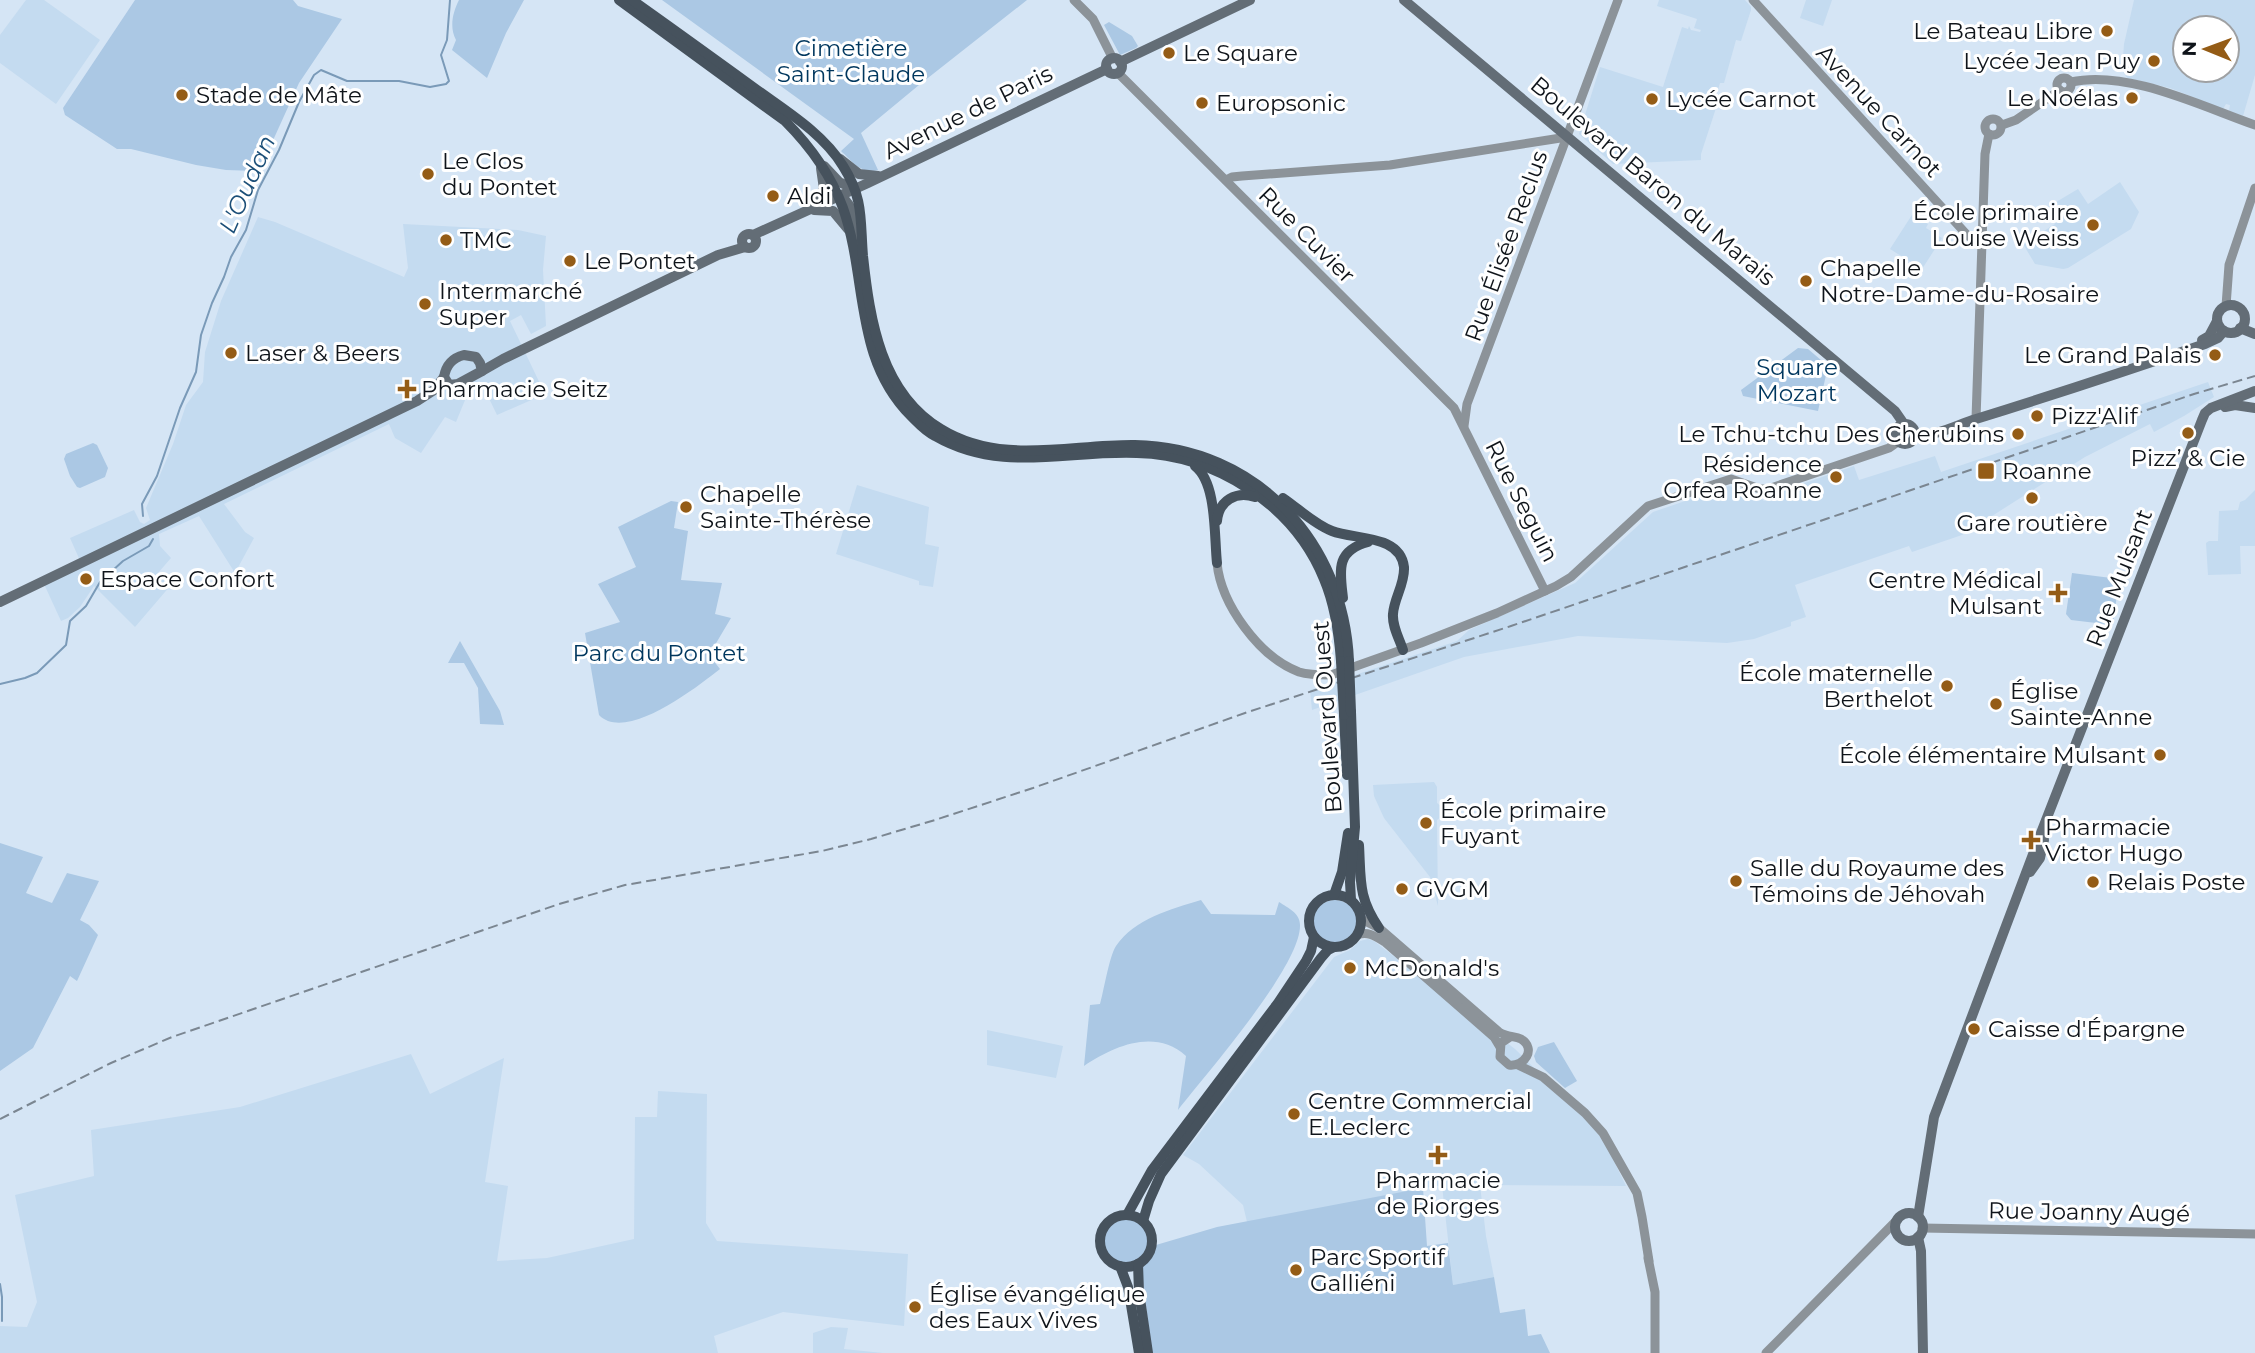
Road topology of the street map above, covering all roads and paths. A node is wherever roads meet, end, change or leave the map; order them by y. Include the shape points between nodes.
1 (619, 0) edge
2 (632, 0) edge
3 (1074, 0) edge
4 (1250, 0) edge
5 (1404, 0) edge
6 (1618, 0) edge
7 (1753, 0) edge
8 (1117, 64) junction
9 (2255, 125) edge
10 (1567, 137) junction
11 (836, 155) junction
12 (819, 162) junction
13 (887, 174) junction
14 (1226, 180) junction
15 (2255, 188) edge
16 (846, 192) junction
17 (808, 211) junction
18 (850, 232) junction
19 (1982, 241) junction
20 (863, 253) junction
21 (2226, 306) junction
22 (2246, 321) edge
23 (2220, 326) junction
24 (2255, 327) edge
25 (2255, 334) edge
26 (480, 366) junction
27 (447, 381) junction
28 (2255, 392) edge
29 (2255, 407) edge
30 (1976, 419) junction
31 (2202, 420) junction
32 (1904, 424) junction
33 (1464, 428) junction
34 (1915, 435) junction
35 (1899, 442) junction
36 (1190, 461) junction
37 (1245, 478) junction
38 (1265, 501) junction
39 (1374, 540) junction
40 (1216, 548) junction
41 (1217, 563) joint
42 (1545, 591) junction
43 (0, 602) edge
44 (1346, 633) junction
45 (1403, 650) junction
46 (1345, 661) junction
47 (1348, 714) junction
48 (1353, 751) junction
49 (1334, 895) junction
50 (1351, 900) junction
51 (1361, 919) junction
52 (1379, 929) junction
53 (1357, 935) junction
54 (1314, 937) junction
55 (1334, 947) junction
56 (1510, 1037) junction
57 (1500, 1047) junction
58 (1528, 1053) junction
59 (1518, 1065) junction
60 (1543, 1077) junction
61 (1127, 1215) junction
62 (1898, 1219) junction
63 (1143, 1221) junction
64 (1919, 1227) junction
65 (1896, 1233) junction
66 (2255, 1234) edge
67 (1878, 1239) junction
68 (1138, 1264) junction
69 (1120, 1266) junction
70 (1139, 1353) edge
71 (1148, 1353) edge
72 (1655, 1353) edge
73 (1766, 1353) edge
74 (1923, 1353) edge

1 - 12 main road, Boulevard Ouest via 785,121
2 - 11 main road, Boulevard Ouest via 793,116
3 - 8 street, Rue Cuvier via 1093,19
4 - 8 main road
5 - 10 main road, Boulevard Baron du Marais
6 - 10 street, Rue Élisée Reclus
7 - 19 street, Avenue Carnot via 1968,236
8 - 13 main road, Avenue de Paris via 1112,74 1107,69
8 - 14 street, Rue Cuvier
9 - 19 street via 2153,89 2114,81 2061,79 2060,90 2002,125 1999,133 1989,134
10 - 14 street via 1390,165
10 - 32 main road, Boulevard Baron du Marais via 1895,411
10 - 33 street, Rue Élisée Reclus via 1467,404
11 - 13 main road via 859,174
11 - 16 main road, Boulevard Ouest
12 - 16 main road, Boulevard Ouest
12 - 16 main road
12 - 17 main road via 824,189
13 - 16 main road, Avenue de Paris
14 - 33 street, Rue Cuvier via 1454,408
15 - 21 street via 2229,265
16 - 17 main road, Avenue de Paris
16 - 18 main road, Boulevard Ouest
16 - 20 main road
16 - 20 main road, Boulevard Ouest via 861,210
17 - 18 main road via 833,211
17 - 26 main road, Avenue de Paris via 755,238 746,234 743,243 729,246 718,256
18 - 36 main road, Boulevard Ouest via 877,368 893,396 923,429 961,449 995,458 1135,453
19 - 30 street
20 - 37 main road, Boulevard Ouest via 874,328 886,363 912,405 943,430 984,448 1007,451 1113,445 1173,449 1216,462
21 - 22 main road via 2239,308
21 - 23 main road via 2218,313
22 - 23 main road via 2232,332
22 - 24 main road
22 - 25 main road
23 - 30 main road via 2218,338 2205,344
26 - 27 main road via 458,384
26 - 27 main road via 473,355 455,358 448,366
27 - 43 main road via 437,395
28 - 29 main road
28 - 31 main road via 2214,406
29 - 31 main road via 2229,405
30 - 34 main road via 1927,436
31 - 64 main road, Rue Mulsant via 2044,828 2040,858 2025,881 1934,1117
32 - 34 main road via 1912,427
32 - 35 main road via 1895,430
33 - 42 street, Rue Seguin
34 - 35 main road via 1909,443
35 - 42 street via 1768,489 1729,479 1648,506 1571,577
36 - 38 main road, Boulevard Ouest
36 - 40 main road via 1209,485
37 - 39 main road via 1259,481 1330,530
37 - 44 main road, Boulevard Ouest via 1292,514 1319,551 1336,590
38 - 40 main road via 1245,494 1226,500 1218,514
38 - 46 main road, Boulevard Ouest via 1295,530 1314,558
39 - 44 main road via 1354,546 1341,564
39 - 45 main road via 1390,545 1402,560 1402,585 1393,615
40 - 41 main road
41 - 45 street via 1222,589 1238,618 1262,647 1289,667 1331,675
42 - 45 street
44 - 46 main road, Boulevard Ouest
46 - 47 main road, Boulevard Ouest, bridge
47 - 48 main road, Boulevard Ouest
47 - 49 main road, Boulevard Ouest via 1349,822
48 - 50 main road, Boulevard Ouest
48 - 52 main road via 1362,895
49 - 50 main road
49 - 54 main road via 1312,909 1309,924
50 - 51 main road
51 - 52 street
51 - 53 main road
52 - 56 street
53 - 55 main road
53 - 57 street via 1367,933 1385,942
54 - 55 main road
54 - 61 main road via 1311,951 1278,1003 1152,1170
55 - 63 main road via 1321,958 1161,1174
56 - 57 street
56 - 58 street via 1522,1040
57 - 59 street via 1502,1060
58 - 59 street
58 - 60 street
59 - 60 street
60 - 72 street via 1603,1133 1637,1193 1655,1292
61 - 63 main road
61 - 69 main road via 1107,1224 1100,1239 1104,1255
62 - 64 main road via 1908,1213
62 - 65 main road
62 - 67 street
63 - 68 main road via 1152,1244
64 - 65 main road via 1912,1240
64 - 66 street, Rue Joanny Augé
64 - 74 main road, Rue Mulsant
65 - 67 street
67 - 73 street
68 - 69 main road
68 - 71 main road
69 - 70 main road

